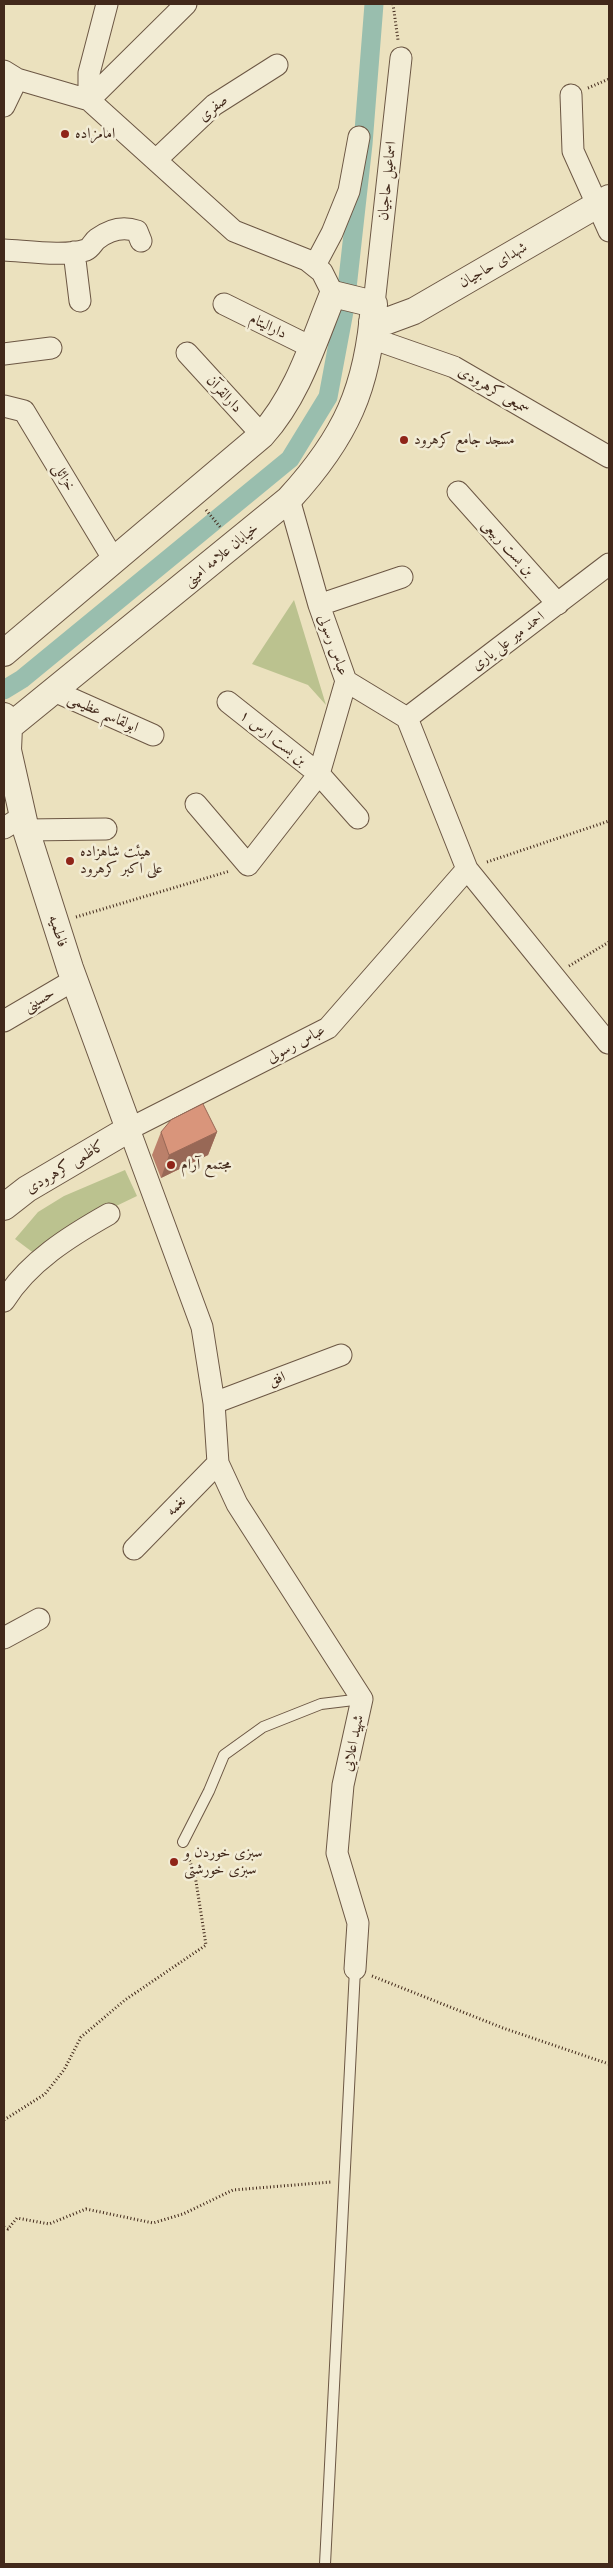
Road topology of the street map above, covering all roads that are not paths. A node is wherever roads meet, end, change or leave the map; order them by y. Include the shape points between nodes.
1 (107, 4) edge
2 (186, 4) edge
3 (401, 58) road end
4 (277, 65) dead end
5 (10, 75) edge
6 (571, 95) dead end
7 (90, 100) junction
8 (4, 106) edge
9 (359, 137) dead end
10 (156, 160) junction
11 (603, 202) edge
12 (609, 231) edge
13 (141, 241) dead end
14 (4, 250) edge
15 (74, 252) junction
16 (315, 265) junction
17 (333, 294) junction
18 (80, 301) dead end
19 (224, 304) dead end
20 (372, 321) junction
21 (311, 347) junction
22 (51, 348) dead end
23 (187, 353) dead end
24 (4, 354) edge
25 (4, 406) edge
26 (262, 436) junction
27 (609, 457) edge
28 (458, 492) dead end
29 (289, 500) junction
30 (114, 560) junction
31 (609, 564) edge
32 (402, 576) dead end
33 (558, 604) junction
34 (319, 605) junction
35 (4, 653) edge
36 (346, 681) junction
37 (54, 690) junction
38 (228, 702) dead end
39 (407, 718) junction
40 (6, 722) edge
41 (153, 735) dead end
42 (318, 774) junction
43 (196, 804) dead end
44 (358, 818) dead end
45 (17, 825) edge
46 (106, 829) dead end
47 (467, 869) junction
48 (74, 980) junction
49 (4, 1021) edge
50 (608, 1043) dead end
51 (129, 1129) junction
52 (4, 1208) edge
53 (109, 1214) dead end
54 (6, 1292) edge
55 (340, 1355) dead end
56 (214, 1403) junction
57 (218, 1463) junction
58 (134, 1549) dead end
59 (39, 1619) dead end
60 (4, 1638) edge
61 (362, 1699) junction
62 (183, 1842) road end
63 (355, 1969) joint
64 (325, 2564) edge

1 - 7 street via 89,73
2 - 7 street
3 - 20 street, اسماعیل حاجیان
4 - 10 street, صفری via 214,105
5 - 7 street
5 - 8 street
6 - 11 street via 573,151
7 - 10 street
9 - 16 street via 349,191
10 - 16 street via 234,231
11 - 12 street
11 - 20 street, شهدای حاجیان via 414,311 386,321
13 - 15 street via 137,231 127,228 111,231 88,249
14 - 15 street
15 - 18 street
16 - 17 street
17 - 20 street
17 - 21 street
19 - 21 street, دارالیتام
20 - 27 street, سمیعی کرهرودی
20 - 29 street, خیابان علامه امینی via 356,397 344,425 330,450
21 - 26 street via 290,397
22 - 24 street
23 - 26 street, دارالقرآن
25 - 30 street, خزائلی via 24,411
26 - 30 street
28 - 33 street, بن بست ربیعی
29 - 34 street, عباس رسولی
29 - 37 street, خیابان علامه امینی
30 - 35 street
31 - 33 street, احمد میر علی یاری
32 - 34 street
33 - 39 street, احمد میر علی یاری
34 - 36 street, عباس رسولی
36 - 39 street, عباس رسولی
36 - 42 street
37 - 40 street, خیابان علامه امینی
37 - 41 street, ابولقاسم عظیمی
38 - 42 street, بن بست ارس ۱
39 - 47 street
40 - 45 street, فاطمیه
42 - 43 street via 248,865
42 - 44 street, بن بست ارس ۱
45 - 46 street
45 - 48 street, فاطمیه via 56,923
47 - 50 street
47 - 51 street, عباس رسولی via 328,1028
48 - 49 street, حسینی
48 - 51 street, فاطمیه
51 - 52 street, کاظمی کرهرودی via 27,1189
51 - 56 street via 202,1327
53 - 54 street via 63,1240
55 - 56 street, افق
56 - 57 street
57 - 58 street, نغمه
57 - 61 street, شهید اعلایی via 237,1504
59 - 60 street
61 - 62 lane via 321,1704 264,1727 224,1755
61 - 63 street, شهید اعلایی via 344,1785 337,1853 358,1923
63 - 64 lane

